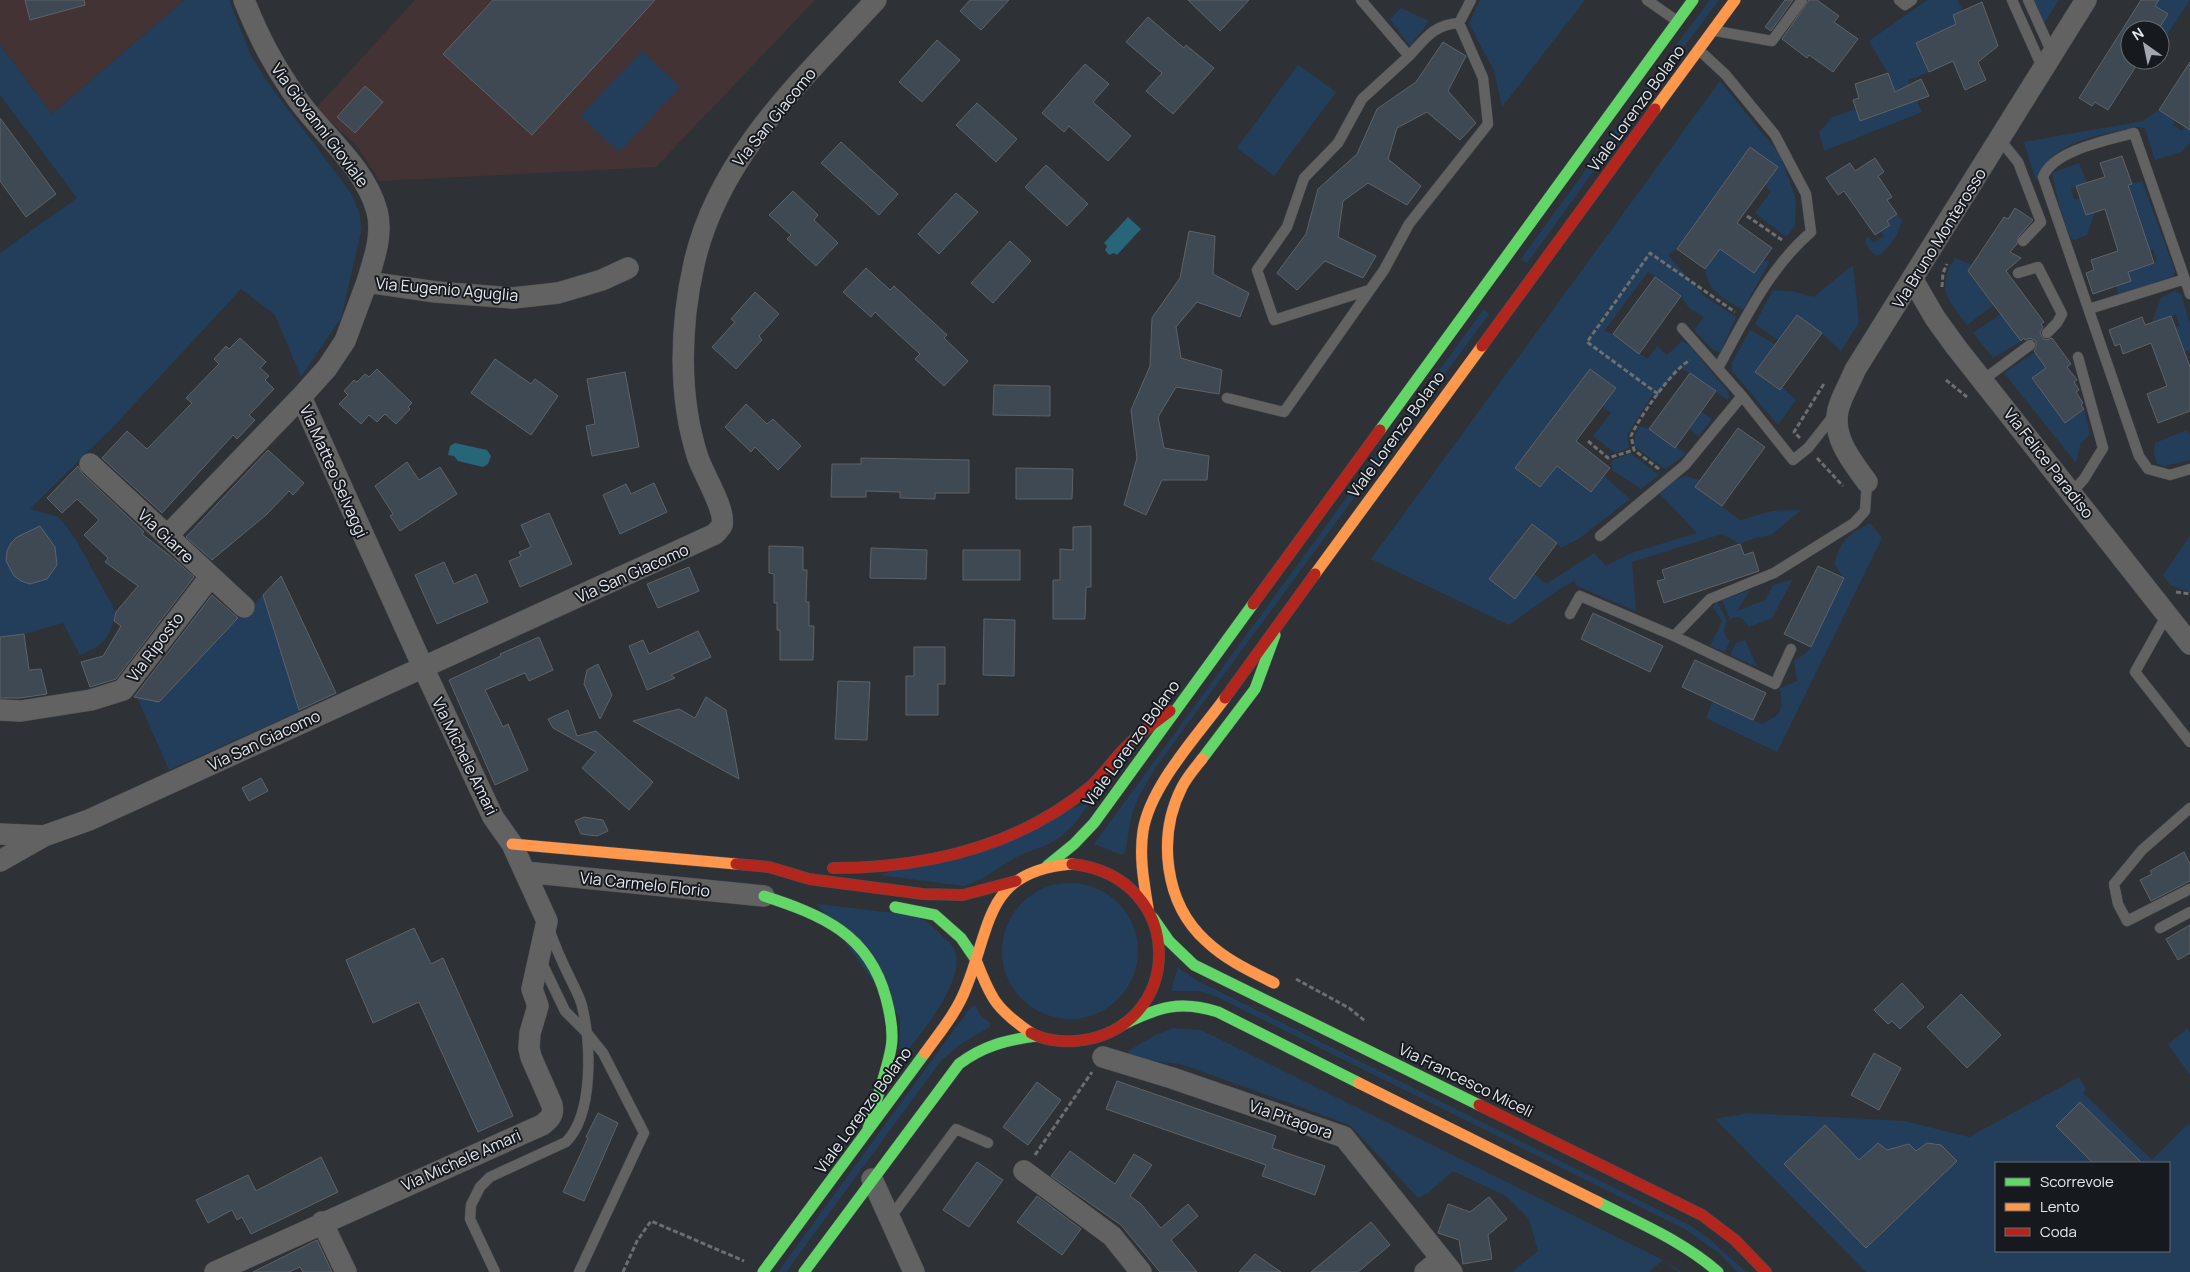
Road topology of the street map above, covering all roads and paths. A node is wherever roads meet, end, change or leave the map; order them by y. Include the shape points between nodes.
1 (244, 0) edge
2 (876, 0) edge
3 (1361, 0) edge
4 (1471, 0) edge
5 (1647, 0) edge
6 (1693, 0) edge
7 (1735, 0) edge
8 (1802, 0) edge
9 (1899, 0) edge
10 (1912, 0) edge
11 (2012, 0) edge
12 (2028, 0) edge
13 (2086, 0) edge
14 (1678, 21) junction
15 (1459, 22) junction
16 (1712, 31) junction
17 (1698, 50) junction
18 (1409, 56) junction
19 (2048, 62) junction
20 (2000, 140) junction
21 (1747, 216) dead end
22 (2023, 241) dead end
23 (1793, 247) junction
24 (628, 268) dead end
25 (2018, 273) dead end
26 (2185, 279) junction
27 (1912, 280) junction
28 (367, 282) junction
29 (1369, 290) junction
30 (2190, 294) edge
31 (2089, 309) junction
32 (1745, 319) junction
33 (1682, 328) dead end
34 (2047, 333) dead end
35 (2030, 345) dead end
36 (1703, 352) junction
37 (2078, 357) dead end
38 (1718, 368) junction
39 (1946, 380) dead end
40 (1983, 380) junction
41 (1658, 394) junction
42 (1742, 396) junction
43 (301, 397) junction
44 (1968, 397) dead end
45 (1227, 398) dead end
46 (1838, 411) junction
47 (1588, 441) dead end
48 (1634, 450) junction
49 (90, 464) dead end
50 (2190, 469) edge
51 (1669, 477) junction
52 (1866, 482) joint
53 (2072, 492) junction
54 (167, 536) junction
55 (1600, 536) dead end
56 (210, 577) junction
57 (244, 607) dead end
58 (2168, 613) junction
59 (1570, 614) dead end
60 (1280, 621) junction
61 (1674, 636) junction
62 (2190, 644) edge
63 (1791, 649) dead end
64 (422, 667) junction
65 (1179, 703) junction
66 (0, 710) edge
67 (2190, 742) edge
68 (2190, 808) edge
69 (0, 834) edge
70 (44, 836) junction
71 (512, 844) junction
72 (0, 861) edge
73 (1047, 866) junction
74 (769, 867) junction
75 (525, 872) junction
76 (1016, 881) junction
77 (2190, 889) edge
78 (796, 895) dead end
79 (764, 896) junction
80 (879, 905) dead end
81 (2190, 912) edge
82 (1150, 913) junction
83 (546, 920) junction
84 (2160, 928) dead end
85 (538, 956) junction
86 (976, 960) junction
87 (1289, 976) dead end
88 (1286, 989) dead end
89 (1367, 1023) dead end
90 (1124, 1024) junction
91 (586, 1032) junction
92 (1036, 1036) junction
93 (1363, 1036) dead end
94 (1103, 1057) joint
95 (1389, 1059) junction
96 (867, 1131) junction
97 (988, 1143) dead end
98 (1024, 1171) joint
99 (872, 1179) junction
100 (890, 1218) junction
101 (322, 1222) junction
102 (1439, 1268) edge
103 (764, 1271) edge
104 (215, 1272) edge
105 (346, 1272) edge
106 (495, 1272) edge
107 (579, 1272) edge
108 (623, 1272) edge
109 (804, 1272) edge
110 (914, 1272) edge
111 (1141, 1272) edge
112 (1718, 1272) edge
113 (1766, 1272) edge

1 - 28 street, Via Giovanni Gioviale via 260,41 273,63 368,188 377,212 379,231
2 - 64 street, Via San Giacomo via 788,96 734,166 716,201 694,262 684,353 688,422 699,459 722,514 722,525 706,540
3 - 18 lane
4 - 15 lane
5 - 14 lane
6 - 14 main road, Viale Lorenzo Bolano
7 - 16 main road, Viale Lorenzo Bolano
8 - 16 lane via 1772,41
9 - 10 lane via 1904,5
11 - 19 lane
12 - 19 lane
13 - 19 street, Via Bruno Monterosso
14 - 65 main road, Viale Lorenzo Bolano
15 - 18 lane via 1433,30
15 - 29 lane via 1484,78 1488,124 1409,224
16 - 17 main road, Viale Lorenzo Bolano
17 - 23 lane via 1725,74 1775,135 1806,194 1811,232
17 - 60 main road, Viale Lorenzo Bolano
18 - 29 lane via 1362,99 1338,143 1304,178 1287,227 1258,270 1274,320
19 - 20 street, Via Bruno Monterosso
20 - 22 lane via 2018,162 2041,222
20 - 27 street, Via Bruno Monterosso
21 - 23 path
23 - 32 lane
24 - 28 street, Via Eugenio Aguglia via 602,280 558,293 513,298
25 - 34 lane via 2038,267 2062,314
26 - 30 lane
26 - 31 lane
26 - 31 lane via 2134,133 2075,150 2046,169 2043,177
27 - 40 street, Via Felice Paradiso via 1935,318
27 - 46 street, Via Bruno Monterosso via 1855,370
28 - 43 street, Via Eugenio Aguglia via 345,342
29 - 45 lane via 1284,412
31 - 50 lane via 2139,456 2148,469 2170,475
32 - 38 lane
32 - 41 path via 1650,253 1587,342
33 - 36 lane
35 - 40 lane
36 - 38 lane
36 - 41 path via 1683,364
37 - 53 lane via 2104,448
38 - 42 lane
39 - 44 path
40 - 53 street, Via Felice Paradiso
41 - 48 path via 1631,436
42 - 46 lane via 1793,460 1808,448
42 - 51 lane via 1685,464
43 - 54 street, Via Matteo Selvaggi
43 - 64 street, Via Matteo Selvaggi
46 - 52 street, Via Bruno Monterosso via 1838,429 1844,449
47 - 48 path via 1608,458
48 - 51 path
49 - 54 street, Via Giarre
51 - 55 lane
52 - 61 lane via 1865,511 1854,523 1774,572 1710,599
53 - 58 street, Via Felice Paradiso
54 - 56 street, Via Giarre
56 - 57 street, Via Giarre
56 - 66 street, Via Riposto via 123,690 91,700 21,711
58 - 62 street, Via Felice Paradiso
58 - 67 lane via 2135,672
59 - 61 lane via 1580,596
60 - 82 main road, Viale Lorenzo Bolano via 1149,803 1140,848
60 - 88 main road via 1256,688 1183,786 1168,828 1167,845 1172,889 1191,923 1223,955
61 - 63 lane via 1775,684
64 - 70 street, Via San Giacomo via 89,820
64 - 71 street, Via Michele Amari via 494,817
65 - 73 main road, Viale Lorenzo Bolano via 1094,823
65 - 74 main road via 1126,747 1088,788 1051,815 995,842 942,858 879,868
68 - 77 lane via 2142,850 2114,884 2118,904 2127,921
69 - 70 street
70 - 72 street, Via San Giacomo
71 - 74 main road
71 - 75 street, Via Michele Amari
73 - 76 main road
73 - 82 main road, Via Francesco Miceli via 1076,863 1105,870 1134,889
74 - 76 main road via 809,879 923,894 963,895
75 - 79 street, Via Carmelo Florio
75 - 83 street, Via Michele Amari
76 - 86 main road, Viale Lorenzo Bolano via 993,907
78 - 79 main road
79 - 96 main road via 806,909 847,932 862,946 880,977 888,1003 892,1036
80 - 86 main road via 935,914 961,938
81 - 84 lane
82 - 90 main road, Viale Lorenzo Bolano via 1159,941 1157,976 1141,1008
82 - 95 main road, Via Francesco Miceli via 1169,941 1194,965
83 - 85 street
83 - 91 lane via 582,1005
85 - 91 lane via 565,1011
85 - 101 street, Via Michele Amari via 532,989 538,1006 529,1048 552,1105 549,1119 542,1125
86 - 92 main road via 999,1008
86 - 96 main road, Viale Lorenzo Bolano via 958,1004
87 - 89 path via 1349,1008
90 - 92 main road via 1104,1036 1081,1042 1058,1042
90 - 112 main road via 1154,1009 1172,1005 1189,1004 1218,1012 1677,1242
91 - 106 lane via 585,1109 574,1133 566,1142 490,1177 471,1205 470,1219
91 - 107 lane via 603,1053 644,1133
92 - 99 main road via 1000,1040 973,1052 959,1064
93 - 95 main road
94 - 98 path
94 - 102 street, Via Pitagora via 1344,1137
95 - 113 main road, Via Francesco Miceli via 1702,1215 1736,1240
96 - 103 main road, Viale Lorenzo Bolano
97 - 100 lane via 956,1129
98 - 111 street via 1112,1236
99 - 100 street
99 - 109 main road
100 - 110 street
101 - 104 street, Via Michele Amari
101 - 105 street
103 - 108 path via 651,1221 636,1241

